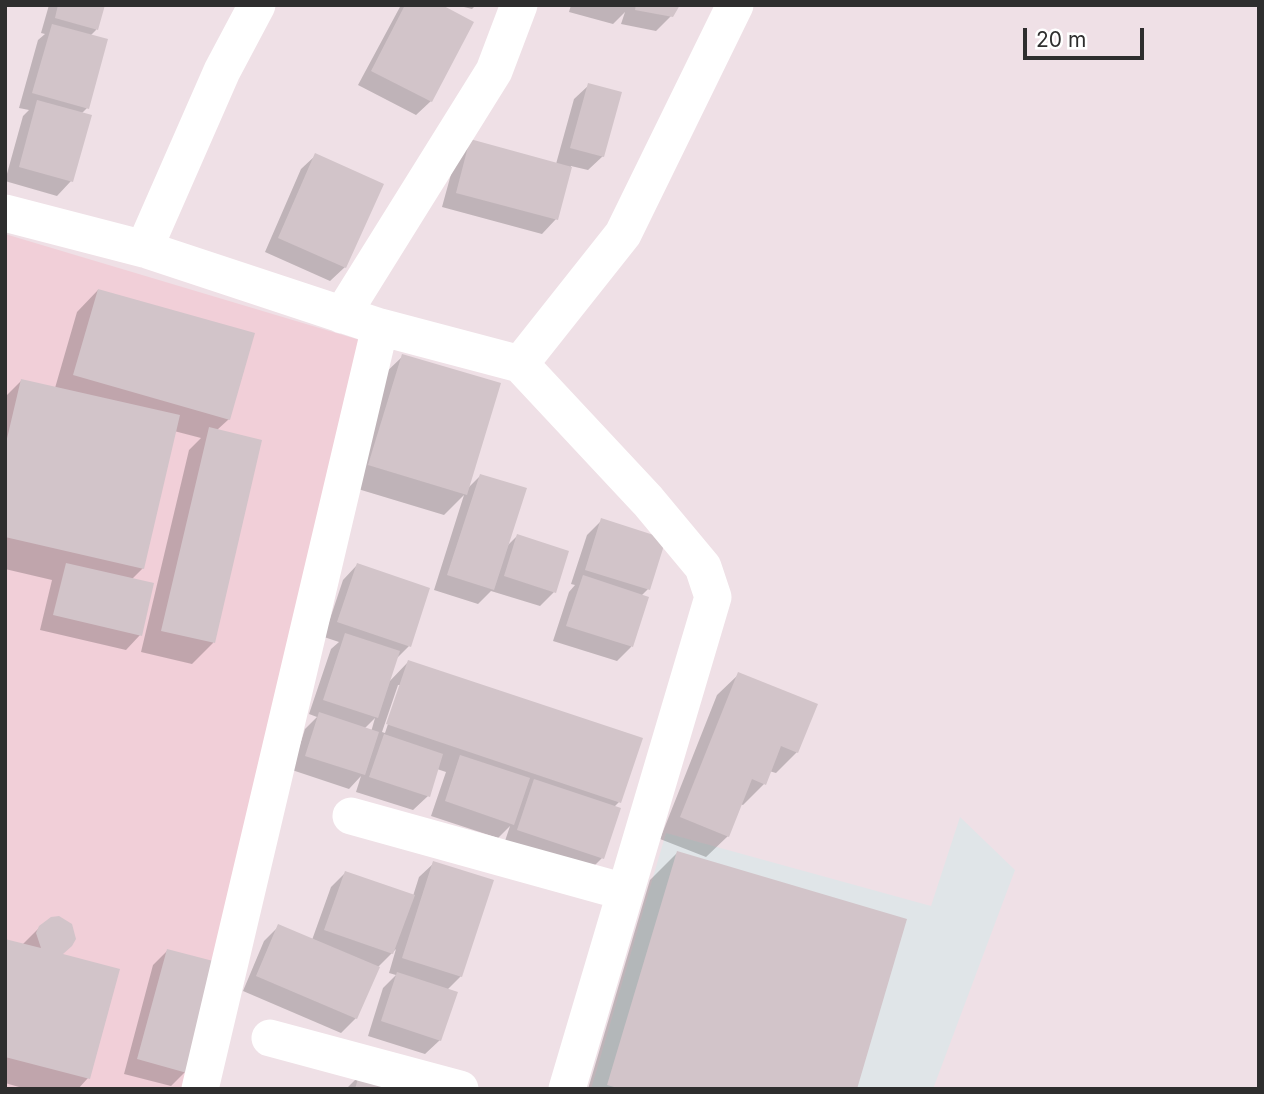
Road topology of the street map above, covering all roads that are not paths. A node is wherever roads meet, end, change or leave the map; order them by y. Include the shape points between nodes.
1 (257, 5) edge
2 (519, 5) edge
3 (735, 5) edge
4 (5, 213) edge
5 (144, 249) junction
6 (342, 315) junction
7 (380, 327) junction
8 (520, 364) junction
9 (351, 816) dead end
10 (625, 892) junction
11 (270, 1038) dead end
12 (200, 1089) edge
13 (460, 1089) edge
14 (567, 1089) edge

1 - 5 street via 222,71
2 - 6 street via 494,71
3 - 8 street via 623,234
4 - 5 street
5 - 6 street
6 - 7 street
7 - 8 street
7 - 12 street
8 - 10 street via 703,567 713,597
9 - 10 street
10 - 14 street
11 - 13 street

